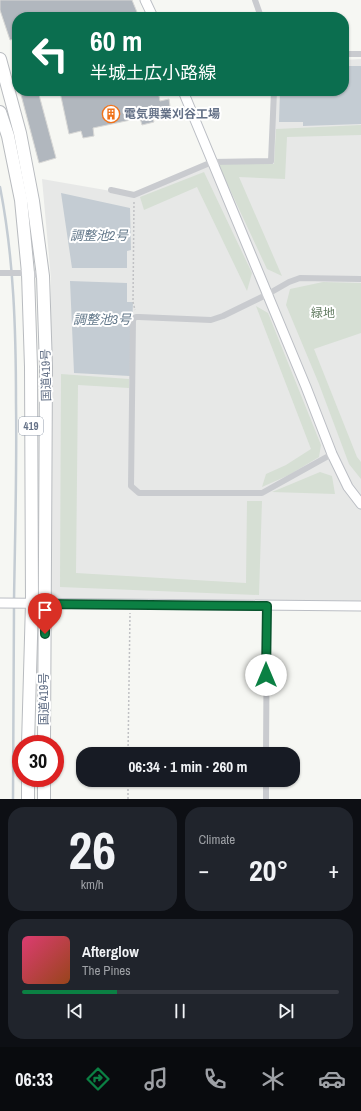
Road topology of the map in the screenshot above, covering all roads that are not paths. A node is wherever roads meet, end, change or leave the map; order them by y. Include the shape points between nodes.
1 (145, 0) edge
2 (255, 0) edge
3 (151, 12) edge
4 (259, 12) edge
5 (349, 54) edge
6 (361, 54) edge
7 (0, 59) edge
8 (186, 96) edge
9 (274, 96) edge
10 (0, 112) edge
11 (212, 162) junction
12 (111, 190) dead end
13 (0, 274) edge
14 (28, 274) junction
15 (43, 276) junction
16 (361, 279) edge
17 (268, 294) junction
18 (332, 454) junction
19 (361, 504) edge
20 (4, 603) edge
21 (26, 604) junction
22 (45, 604) junction
23 (267, 606) junction
24 (361, 606) edge
25 (28, 735) edge
26 (44, 735) edge
27 (266, 747) edge
28 (28, 787) edge
29 (44, 787) edge
30 (266, 787) edge
31 (28, 799) edge
32 (44, 799) edge
33 (266, 799) edge

1 - 3 street
2 - 4 street
5 - 6 street
7 - 15 highway, 国道419号 / 419 via 21,140 33,201
8 - 11 street
9 - 11 street via 270,161
10 - 14 highway, 国道419号 / 419 via 8,136 21,200
11 - 12 street via 134,194
11 - 17 street
13 - 14 street
14 - 15 street
14 - 21 highway, 国道419号 / 419 via 31,367
15 - 22 highway, 国道419号 / 419 via 46,366
16 - 17 street via 300,278
17 - 18 street
17 - 18 street via 211,320 136,317 133,319 131,486 139,493 262,493
18 - 19 street via 348,488
20 - 21 street
21 - 22 street
21 - 25 highway, 国道419号 / 419
22 - 23 street
22 - 26 highway, 国道419号 / 419
23 - 24 street
23 - 27 street
28 - 31 highway
29 - 32 highway
30 - 33 street

